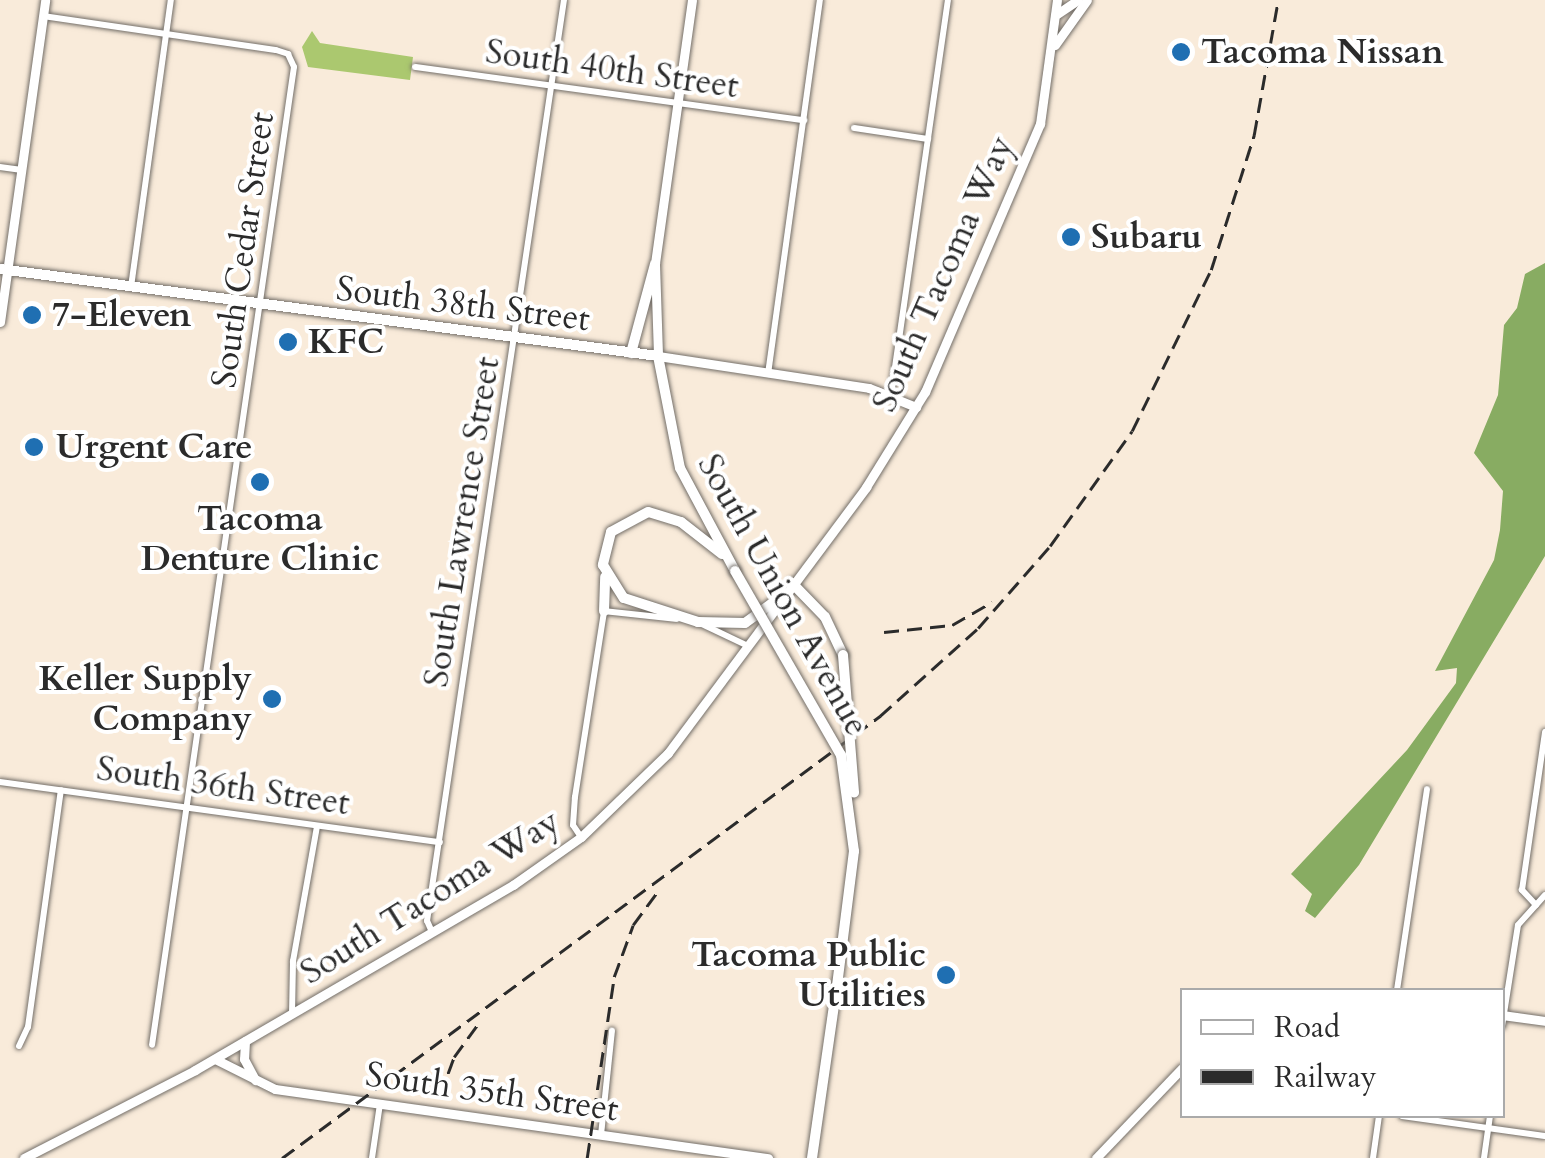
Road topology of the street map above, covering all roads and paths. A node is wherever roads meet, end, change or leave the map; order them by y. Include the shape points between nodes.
1 (46, 0) edge
2 (170, 0) edge
3 (564, 0) edge
4 (692, 0) edge
5 (820, 0) edge
6 (948, 0) edge
7 (1058, 0) edge
8 (1078, 0) edge
9 (1087, 0) edge
10 (1057, 14) junction
11 (43, 16) junction
12 (165, 34) junction
13 (1056, 45) junction
14 (414, 67) dead end
15 (552, 87) junction
16 (676, 103) junction
17 (804, 120) junction
18 (854, 128) dead end
19 (928, 139) junction
20 (0, 167) edge
21 (22, 170) junction
22 (655, 264) junction
23 (4, 269) edge
24 (131, 288) junction
25 (260, 305) junction
26 (0, 322) edge
27 (517, 340) junction
28 (632, 353) junction
29 (658, 356) junction
30 (768, 374) junction
31 (891, 395) junction
32 (916, 407) junction
33 (727, 558) junction
34 (605, 574) junction
35 (792, 583) junction
36 (782, 596) junction
37 (604, 611) junction
38 (698, 622) junction
39 (748, 646) junction
40 (1545, 732) edge
41 (0, 782) edge
42 (1427, 789) dead end
43 (61, 790) junction
44 (187, 808) junction
45 (853, 824) junction
46 (318, 826) junction
47 (581, 838) junction
48 (440, 842) junction
49 (1545, 895) edge
50 (1536, 905) junction
51 (432, 932) junction
52 (1397, 988) edge
53 (1505, 1007) edge
54 (292, 1014) junction
55 (1505, 1019) edge
56 (1545, 1021) edge
57 (612, 1031) dead end
58 (245, 1041) junction
59 (152, 1044) dead end
60 (19, 1046) dead end
61 (214, 1059) junction
62 (1180, 1070) edge
63 (256, 1082) junction
64 (380, 1104) junction
65 (1379, 1118) edge
66 (1416, 1118) edge
67 (1490, 1118) edge
68 (1488, 1128) junction
69 (600, 1135) junction
70 (1545, 1136) edge
71 (24, 1158) edge
72 (372, 1158) edge
73 (768, 1158) edge
74 (812, 1158) edge
75 (1096, 1158) edge
76 (1373, 1158) edge
77 (1484, 1158) edge

1 - 11 main road
2 - 12 street
3 - 15 street, South Lawrence Street
4 - 16 main road
5 - 17 street
6 - 19 street
7 - 10 main road, South Tacoma Way
8 - 10 main road
9 - 13 main road
10 - 13 main road, South Tacoma Way
11 - 12 street
11 - 21 main road
12 - 24 street
12 - 25 street, South Cedar Street via 290,56 293,77
13 - 32 main road, South Tacoma Way via 1020,181
14 - 15 street, South 40th Street
15 - 16 street, South 40th Street
15 - 27 street, South Lawrence Street
16 - 17 street, South 40th Street
16 - 22 main road
17 - 30 street
18 - 19 street
19 - 31 street
20 - 21 street
21 - 23 main road
22 - 28 main road
22 - 29 main road
23 - 24 main road, South 38th Street
23 - 26 main road
24 - 25 main road, South 38th Street
25 - 27 main road, South 38th Street
25 - 44 street, South Cedar Street
27 - 28 main road, South 38th Street
27 - 48 street, South Lawrence Street
28 - 29 main road, South 38th Street
29 - 30 main road, South 38th Street
29 - 33 main road, South Union Avenue via 680,468
30 - 31 main road, South 38th Street
31 - 32 main road, South 38th Street
32 - 35 main road, South Tacoma Way via 870,482
33 - 34 main road via 672,517 639,513 611,532
33 - 45 main road, South Union Avenue, bridge via 827,723 841,755
34 - 37 main road
34 - 38 main road via 624,598
35 - 36 main road, South Tacoma Way
35 - 45 main road, bridge via 826,617 843,655
36 - 38 main road via 745,623
36 - 39 main road, South Tacoma Way
37 - 38 street
37 - 47 street via 575,797 574,826
38 - 39 street
39 - 47 main road, South Tacoma Way via 668,753
40 - 50 street via 1522,890
41 - 43 street, South 36th Street
42 - 52 street
43 - 44 street, South 36th Street
43 - 60 street via 28,1027
44 - 46 street, South 36th Street
44 - 59 street, South Cedar Street
45 - 74 main road, South Union Avenue, bridge
46 - 48 street, South 36th Street
46 - 54 street via 292,961
47 - 51 main road, South Tacoma Way
48 - 51 street, South Lawrence Street via 427,921
49 - 50 street
50 - 53 street via 1518,926
51 - 54 main road, South Tacoma Way
54 - 58 main road, South Tacoma Way
55 - 56 main road
57 - 69 street
58 - 61 main road, South Tacoma Way
58 - 63 main road via 244,1059
61 - 63 main road, South 35th Street
61 - 71 main road, South Tacoma Way
62 - 75 main road
63 - 64 main road, South 35th Street
64 - 69 main road, South 35th Street
64 - 72 street
65 - 76 street
66 - 68 street
67 - 68 street
68 - 70 street
68 - 77 street
69 - 73 main road, South 35th Street

